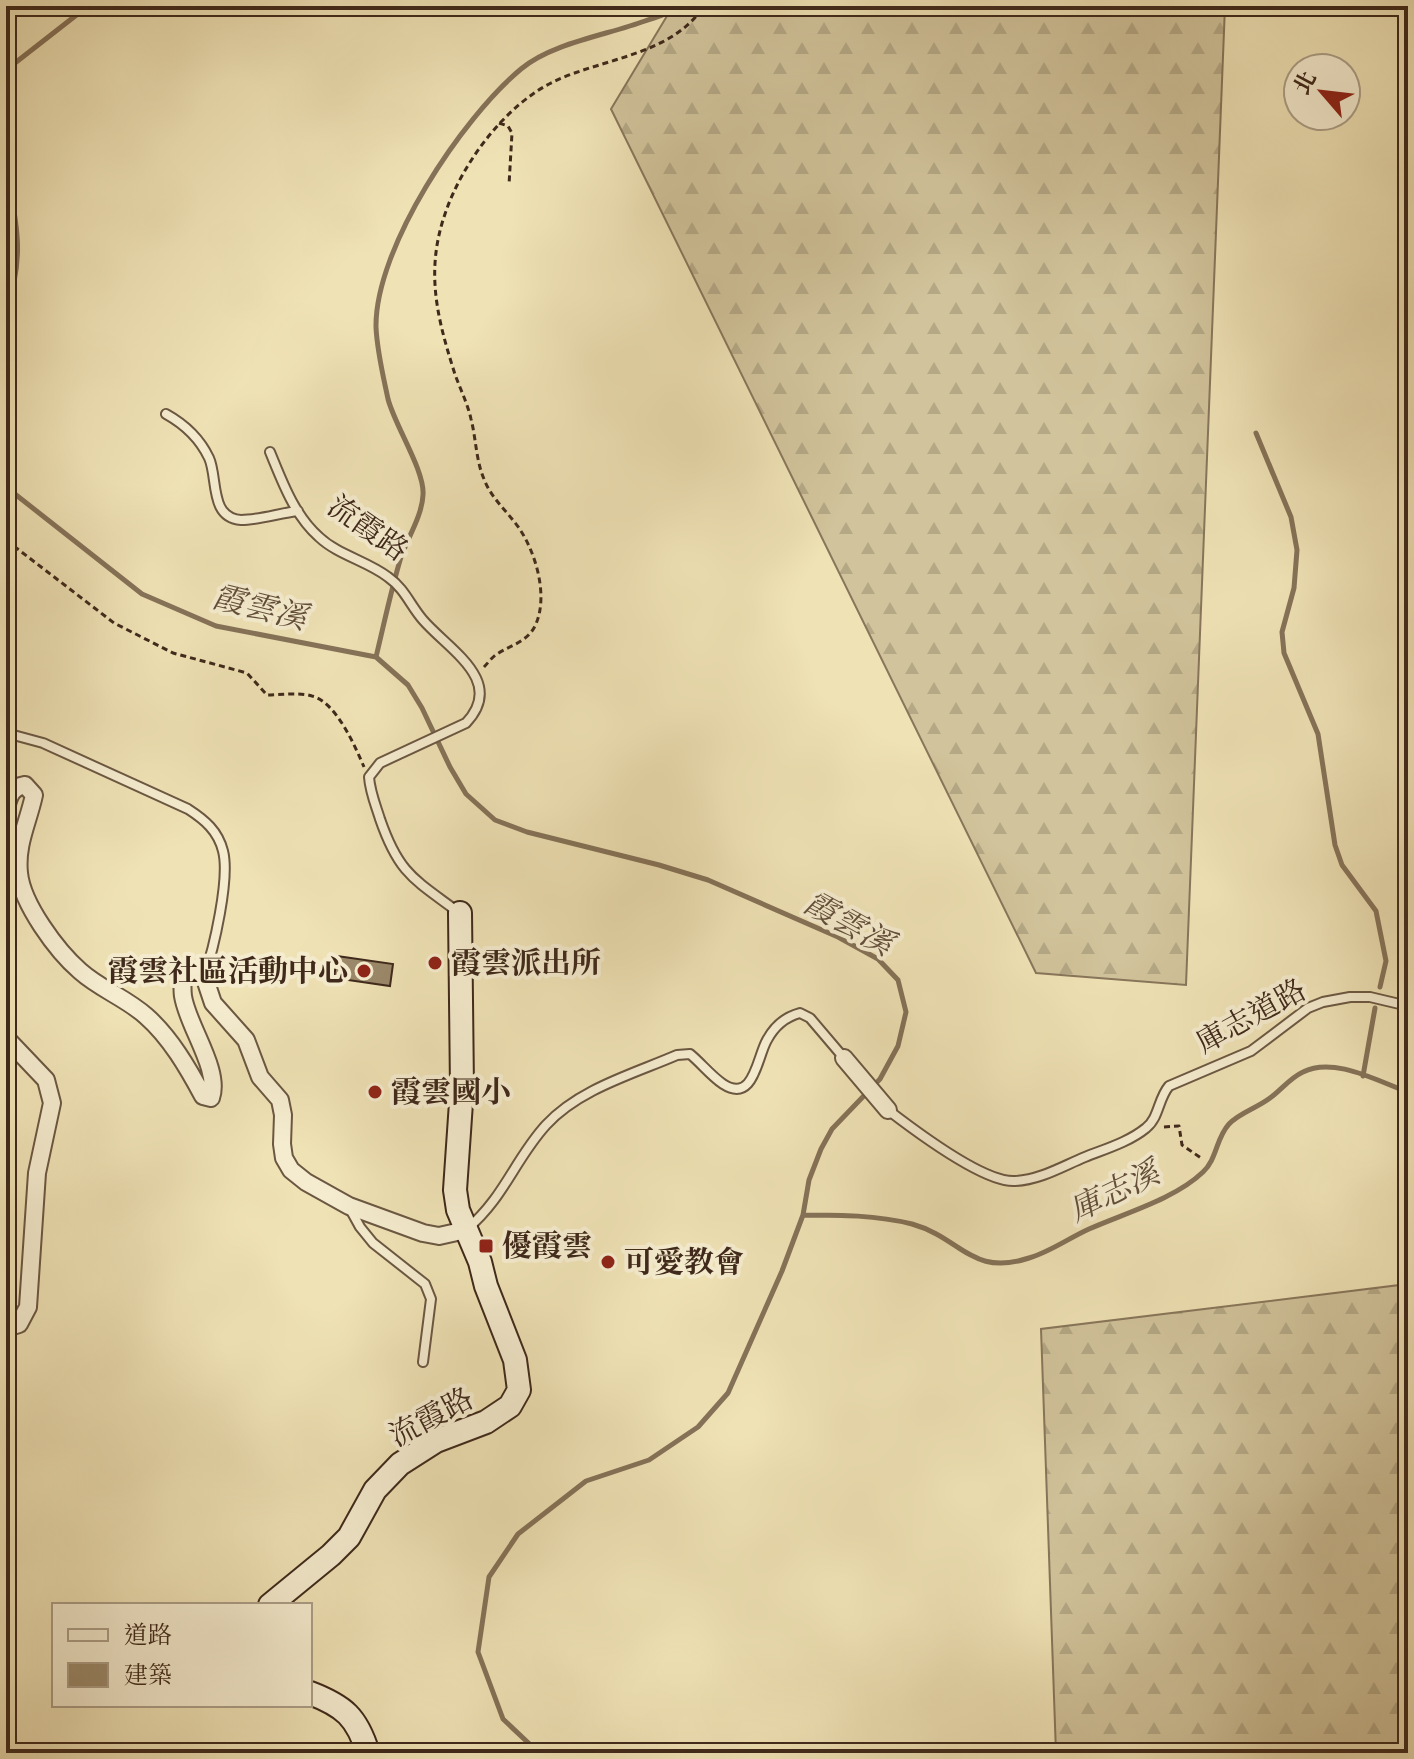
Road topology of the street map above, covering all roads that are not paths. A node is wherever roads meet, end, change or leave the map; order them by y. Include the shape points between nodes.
1 (166, 414) dead end
2 (270, 452) dead end
3 (298, 511) junction
4 (6, 733) edge
5 (6, 808) edge
6 (460, 913) joint
7 (204, 976) junction
8 (1408, 1006) edge
9 (6, 1038) edge
10 (844, 1058) joint
11 (888, 1110) joint
12 (349, 1206) junction
13 (466, 1230) junction
14 (6, 1328) edge
15 (423, 1362) dead end
16 (272, 1603) edge
17 (312, 1694) edge
18 (368, 1753) edge

1 - 3 lane via 192,433 209,457 215,497 228,515 240,520
2 - 3 lane, 流霞路
3 - 6 lane, 流霞路 via 319,538 387,575 405,591 420,616 476,676 480,697 466,723 380,763 369,777 392,852 416,881
4 - 7 lane via 43,743 206,821 224,854 224,876
5 - 7 street via 13,790 25,785 31,789 34,795 19,845 19,876 48,935 80,971 148,1017 207,1099 213,1093 209,1067 183,997 182,977 190,972
6 - 13 street, 流霞路 via 462,1088 455,1190
7 - 12 street via 213,1003 246,1040 260,1077 280,1100 284,1158 291,1170
8 - 11 lane, 庫志道路 via 1350,997 1308,1008 1251,1051 1169,1086 1148,1128 1040,1176 993,1178
9 - 14 street via 46,1080 52,1103 37,1173 28,1307 19,1324
10 - 11 street
10 - 13 lane via 800,1013 765,1042 754,1077 745,1086 722,1084 690,1054 582,1097 544,1128 498,1198
12 - 13 street via 423,1233 439,1236
12 - 15 lane via 373,1243 425,1284 431,1299
13 - 16 street, 流霞路 via 515,1360 519,1390 510,1406 486,1422 436,1441 400,1464 375,1490 349,1537
17 - 18 street via 351,1716

